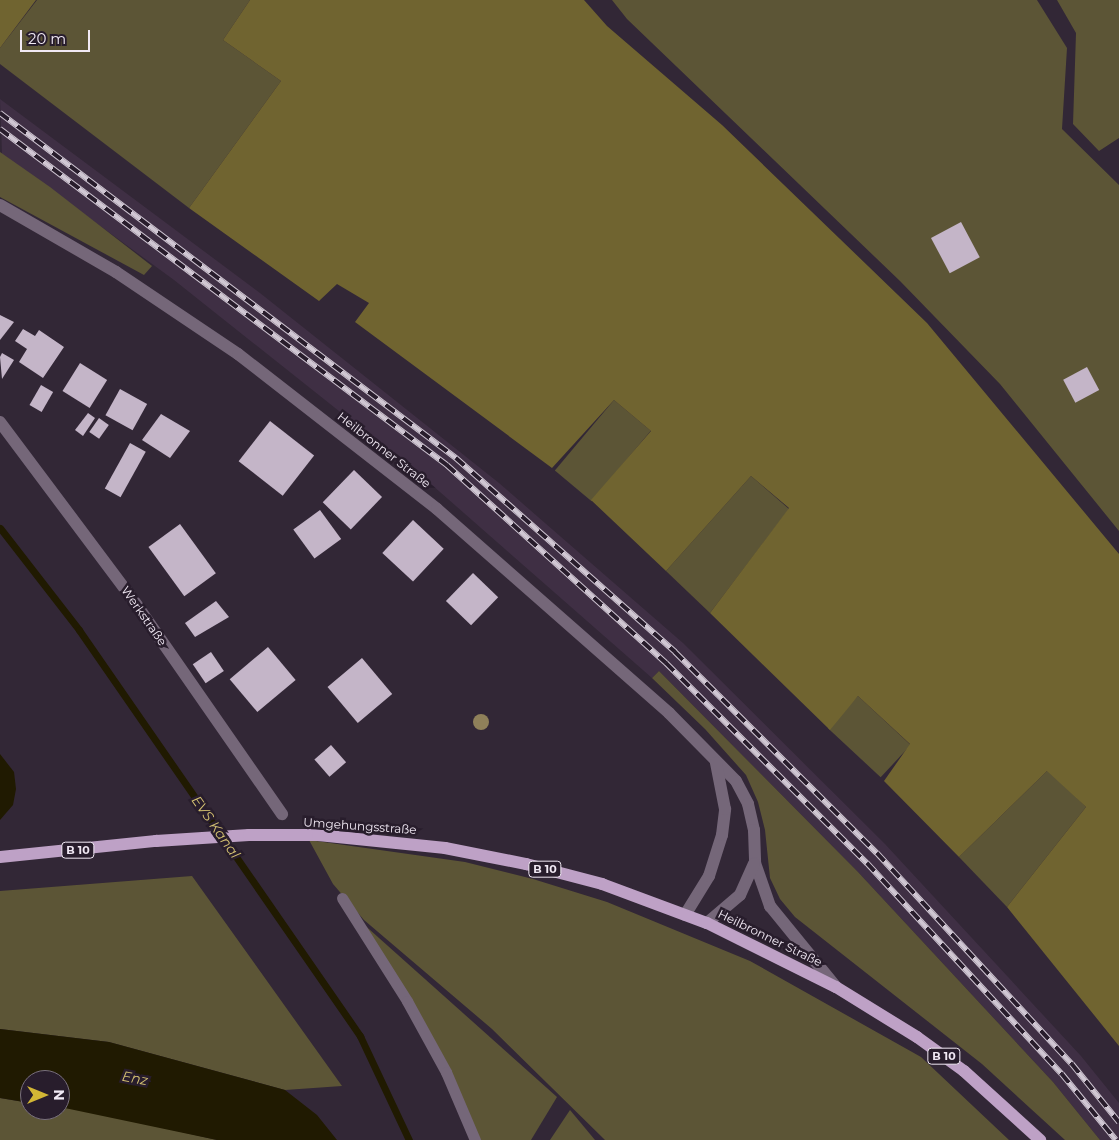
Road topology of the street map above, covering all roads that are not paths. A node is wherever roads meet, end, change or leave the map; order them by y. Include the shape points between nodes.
1 (0, 205) edge
2 (0, 422) edge
3 (716, 763) junction
4 (282, 814) dead end
5 (0, 856) edge
6 (755, 863) junction
7 (342, 898) dead end
8 (685, 915) junction
9 (707, 923) junction
10 (836, 987) junction
11 (475, 1140) edge
12 (1040, 1140) edge

1 - 3 street, Heilbronner Straße via 116,272 238,354 317,414 437,510 600,650 697,740
2 - 4 street, Werkstraße via 136,604
3 - 6 street, Heilbronner Straße via 736,781 748,804 754,830
3 - 8 street, Heilbronner Straße via 725,809 722,835 708,876
5 - 8 main road, Umgehungsstraße / B 10 via 249,835 318,835 401,842 526,864 602,884
6 - 9 street, Heilbronner Straße via 740,895
6 - 10 street, Heilbronner Straße via 770,906
7 - 11 lane via 407,1001 446,1072
8 - 9 main road, Umgehungsstraße / B 10
9 - 10 main road, Heilbronner Straße / B 10
10 - 12 main road, Heilbronner Straße / B 10 via 917,1037 964,1071

